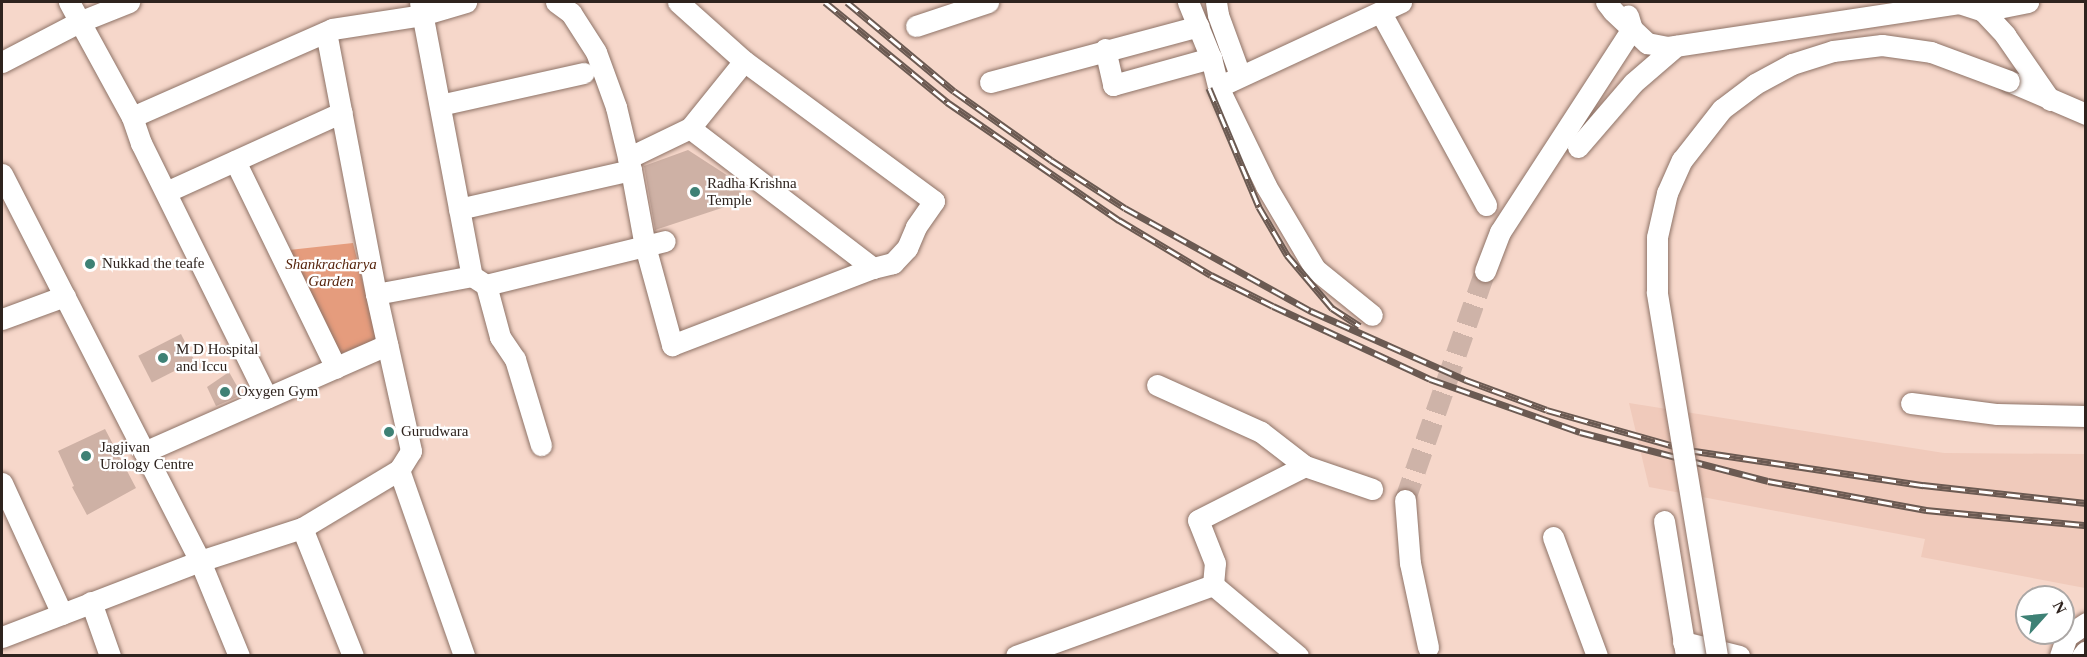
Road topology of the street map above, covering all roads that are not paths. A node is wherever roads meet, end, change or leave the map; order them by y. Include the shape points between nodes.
1 (69, 2) edge
2 (129, 2) edge
3 (466, 2) edge
4 (556, 2) edge
5 (678, 2) edge
6 (988, 2) edge
7 (1188, 2) edge
8 (1216, 2) edge
9 (1401, 2) edge
10 (2028, 2) edge
11 (1614, 4) edge
12 (1920, 5) edge
13 (421, 8) edge
14 (1983, 11) junction
15 (1381, 13) junction
16 (79, 22) junction
17 (916, 26) dead end
18 (1199, 26) junction
19 (1632, 29) junction
20 (326, 32) junction
21 (1676, 46) junction
22 (1105, 50) junction
23 (1617, 51) junction
24 (1211, 58) junction
25 (744, 61) junction
26 (2, 62) edge
27 (583, 73) dead end
28 (1240, 75) junction
29 (990, 82) dead end
30 (1633, 83) junction
31 (1218, 87) junction
32 (2050, 100) junction
33 (440, 105) junction
34 (342, 112) junction
35 (2085, 114) edge
36 (132, 117) junction
37 (690, 128) junction
38 (1578, 147) dead end
39 (235, 161) junction
40 (630, 164) junction
41 (2, 174) edge
42 (166, 192) junction
43 (1486, 204) dead end
44 (459, 208) junction
45 (655, 244) junction
46 (873, 268) junction
47 (1485, 271) tunnel mouth
48 (479, 280) junction
49 (376, 294) junction
50 (65, 296) junction
51 (1372, 315) dead end
52 (2, 320) edge
53 (387, 345) junction
54 (336, 368) junction
55 (1157, 386) dead end
56 (267, 398) junction
57 (1911, 403) dead end
58 (2085, 416) edge
59 (541, 445) dead end
60 (144, 452) junction
61 (1305, 466) junction
62 (399, 470) junction
63 (2, 483) edge
64 (1372, 489) dead end
65 (1405, 500) tunnel mouth
66 (10, 520) edge
67 (1664, 521) dead end
68 (302, 528) junction
69 (1553, 537) dead end
70 (200, 561) junction
71 (1213, 585) junction
72 (91, 602) junction
73 (62, 614) junction
74 (2085, 623) edge
75 (2, 637) edge
76 (1428, 647) dead end
77 (1685, 649) edge
78 (2085, 651) edge
79 (110, 656) edge
80 (239, 656) edge
81 (353, 656) edge
82 (464, 656) edge
83 (1016, 656) edge
84 (1298, 656) edge
85 (1597, 656) edge
86 (1717, 656) edge
87 (1739, 656) edge
88 (2060, 656) edge
89 (2082, 656) edge

1 - 16 street
2 - 16 street
3 - 13 street
4 - 40 street via 571,13 596,52 616,107
5 - 25 street
6 - 17 street
7 - 18 street
8 - 28 street
9 - 15 street
10 - 14 street
11 - 19 street
12 - 14 street via 1959,3
12 - 21 street
13 - 20 street
13 - 33 street
14 - 32 street
15 - 28 street
15 - 43 street
16 - 26 street
16 - 36 street
18 - 22 street
18 - 24 street
19 - 21 street via 1647,43
19 - 23 street
20 - 34 street
20 - 36 street
21 - 30 street
22 - 24 street via 1113,85
22 - 29 street
23 - 30 street
23 - 47 street via 1500,232
24 - 31 street
25 - 37 street
25 - 46 street via 934,201 907,248 893,263
27 - 33 street
28 - 31 street
30 - 38 street
31 - 51 street via 1266,186 1315,269
32 - 35 street
32 - 86 street, bridge via 1931,52 1882,45 1833,51 1792,64 1755,84 1722,109 1682,160 1667,193 1657,237 1657,292
33 - 44 street
34 - 39 street
34 - 49 street
36 - 42 street
37 - 40 street
37 - 46 street
39 - 42 street
39 - 54 street
40 - 44 street
40 - 45 street
41 - 50 street
42 - 56 street
44 - 48 street
45 - 46 street via 672,345
45 - 48 street
48 - 49 street
48 - 59 street via 500,337 515,359
49 - 53 street
50 - 52 street
50 - 60 street
53 - 54 street
53 - 62 street via 411,451
54 - 56 street
55 - 61 street via 1261,432
56 - 60 street
57 - 58 street via 1997,414
60 - 70 street
61 - 64 street
61 - 71 street via 1198,520 1215,563
62 - 68 street
62 - 82 street
63 - 66 street
65 - 76 street via 1410,563
66 - 73 street
67 - 77 street
68 - 70 street
68 - 81 street
69 - 85 street
70 - 72 street
70 - 80 street
71 - 83 street
71 - 84 street
72 - 73 street
72 - 79 street
73 - 75 street
74 - 88 street via 2067,636
77 - 87 street
78 - 89 street

